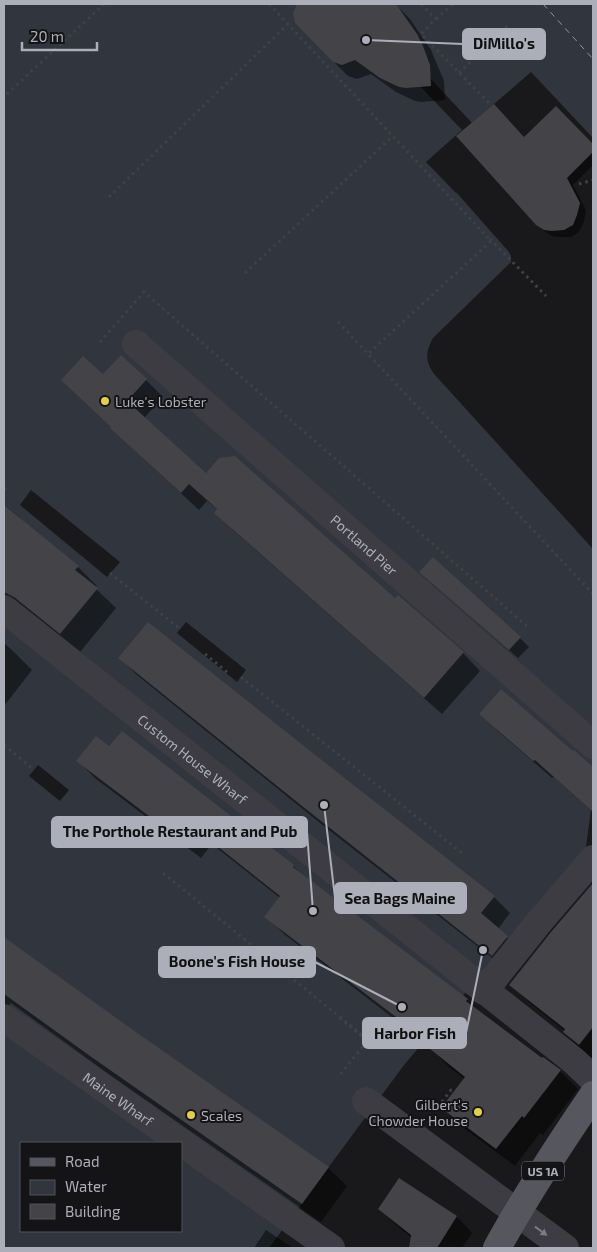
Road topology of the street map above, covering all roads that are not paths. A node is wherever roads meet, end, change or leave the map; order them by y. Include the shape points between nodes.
1 (136, 344) dead end
2 (4, 609) edge
3 (593, 745) edge
4 (593, 859) edge
5 (484, 991) junction
6 (4, 1018) edge
7 (593, 1079) edge
8 (593, 1095) edge
9 (366, 1101) dead end
10 (180, 1142) edge
11 (182, 1144) edge
12 (516, 1213) junction
13 (330, 1248) edge
14 (497, 1248) edge
15 (565, 1248) edge

1 - 3 street, Portland Pier
2 - 5 street, Custom House Wharf
4 - 5 street
5 - 7 street, Custom House Wharf
6 - 10 street, Maine Wharf
8 - 12 main road, US 1A
9 - 12 street
11 - 13 street, Maine Wharf
12 - 14 main road, US 1A
12 -> 15 street

